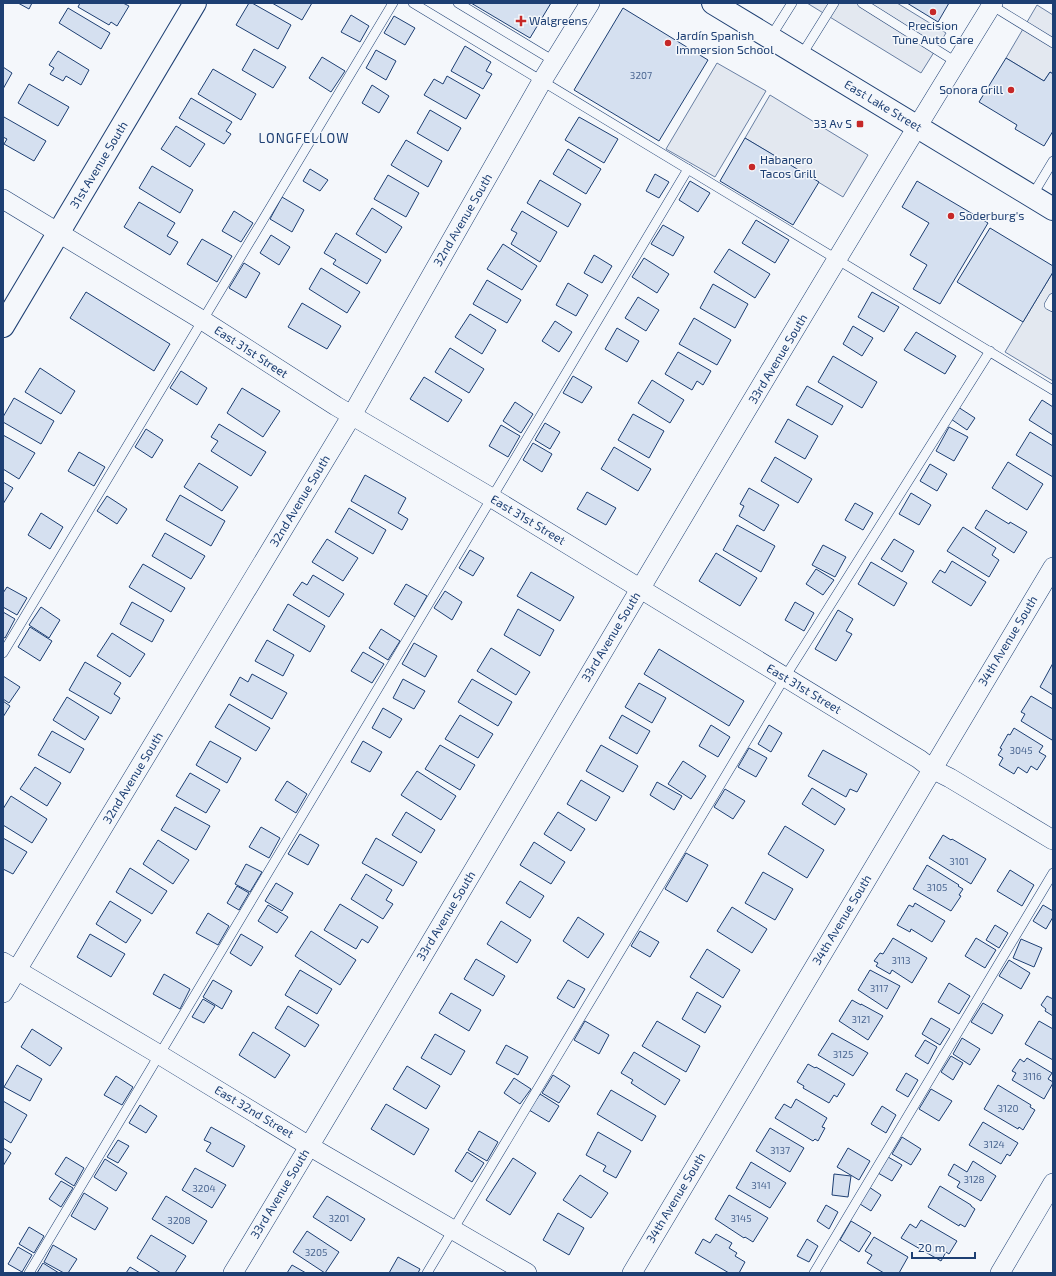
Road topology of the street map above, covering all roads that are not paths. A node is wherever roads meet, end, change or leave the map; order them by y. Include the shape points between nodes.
1 (195, 3) edge
2 (393, 3) edge
3 (413, 3) edge
4 (458, 3) edge
5 (590, 3) edge
6 (713, 3) edge
7 (792, 3) edge
8 (834, 3) edge
9 (862, 3) edge
10 (992, 4) edge
11 (770, 38) junction
12 (1053, 43) edge
13 (801, 56) junction
14 (554, 61) junction
15 (956, 62) junction
16 (542, 81) junction
17 (917, 126) junction
18 (1053, 161) edge
19 (688, 169) junction
20 (1032, 196) junction
21 (3, 199) edge
22 (1053, 209) edge
23 (59, 233) junction
24 (838, 259) junction
25 (1053, 298) edge
26 (1053, 307) edge
27 (202, 320) junction
28 (3, 326) edge
29 (990, 351) junction
30 (1053, 390) edge
31 (352, 415) junction
32 (492, 498) junction
33 (1053, 567) edge
34 (640, 588) junction
35 (3, 653) edge
36 (785, 677) junction
37 (932, 768) junction
38 (1053, 840) edge
39 (1053, 873) edge
40 (10, 966) edge
41 (3, 994) edge
42 (160, 1054) junction
43 (309, 1146) junction
44 (1053, 1183) edge
45 (453, 1230) junction
46 (29, 1273) edge
47 (233, 1273) edge
48 (427, 1273) edge
49 (527, 1273) edge
50 (632, 1273) edge
51 (814, 1273) edge
52 (1000, 1273) edge

1 - 23 main road, 31st Avenue South
2 - 27 lane
3 - 16 lane
4 - 14 lane
5 - 14 street, 32nd Avenue South
6 - 11 main road, East Lake Street
7 - 11 lane
8 - 13 lane
9 - 15 lane
10 - 12 lane
10 - 15 street, 33rd Avenue South
11 - 13 main road, East Lake Street
13 - 17 main road, East Lake Street
14 - 16 street, 32nd Avenue South
15 - 17 street, 33rd Avenue South
16 - 19 lane
16 - 31 street, 32nd Avenue South
17 - 20 main road, East Lake Street
17 - 24 street, 33rd Avenue South
18 - 20 lane
19 - 24 lane
19 - 32 lane
20 - 22 main road, East Lake Street
21 - 23 street, East 31st Street
23 - 27 street, East 31st Street
23 - 28 main road, 31st Avenue South
24 - 29 lane
24 - 34 street, 33rd Avenue South
25 - 26 lane via 1049,305
27 - 31 street, East 31st Street
27 - 35 lane
29 - 30 lane
29 - 36 lane
31 - 32 street, East 31st Street
31 - 40 street, 32nd Avenue South
32 - 34 street, East 31st Street
32 - 42 lane
33 - 37 street, 34th Avenue South
34 - 36 street, East 31st Street
34 - 43 street, 33rd Avenue South
36 - 37 street, East 31st Street
36 - 45 lane
37 - 38 street, East 31st Street
37 - 50 street, 34th Avenue South
39 - 51 lane
40 - 41 street, 32nd Avenue South
40 - 42 street, East 32nd Street
42 - 43 street, East 32nd Street
42 - 46 lane
43 - 45 street, East 32nd Street
43 - 47 street, 33rd Avenue South
44 - 52 street
45 - 48 lane
45 - 49 street, East 32nd Street

